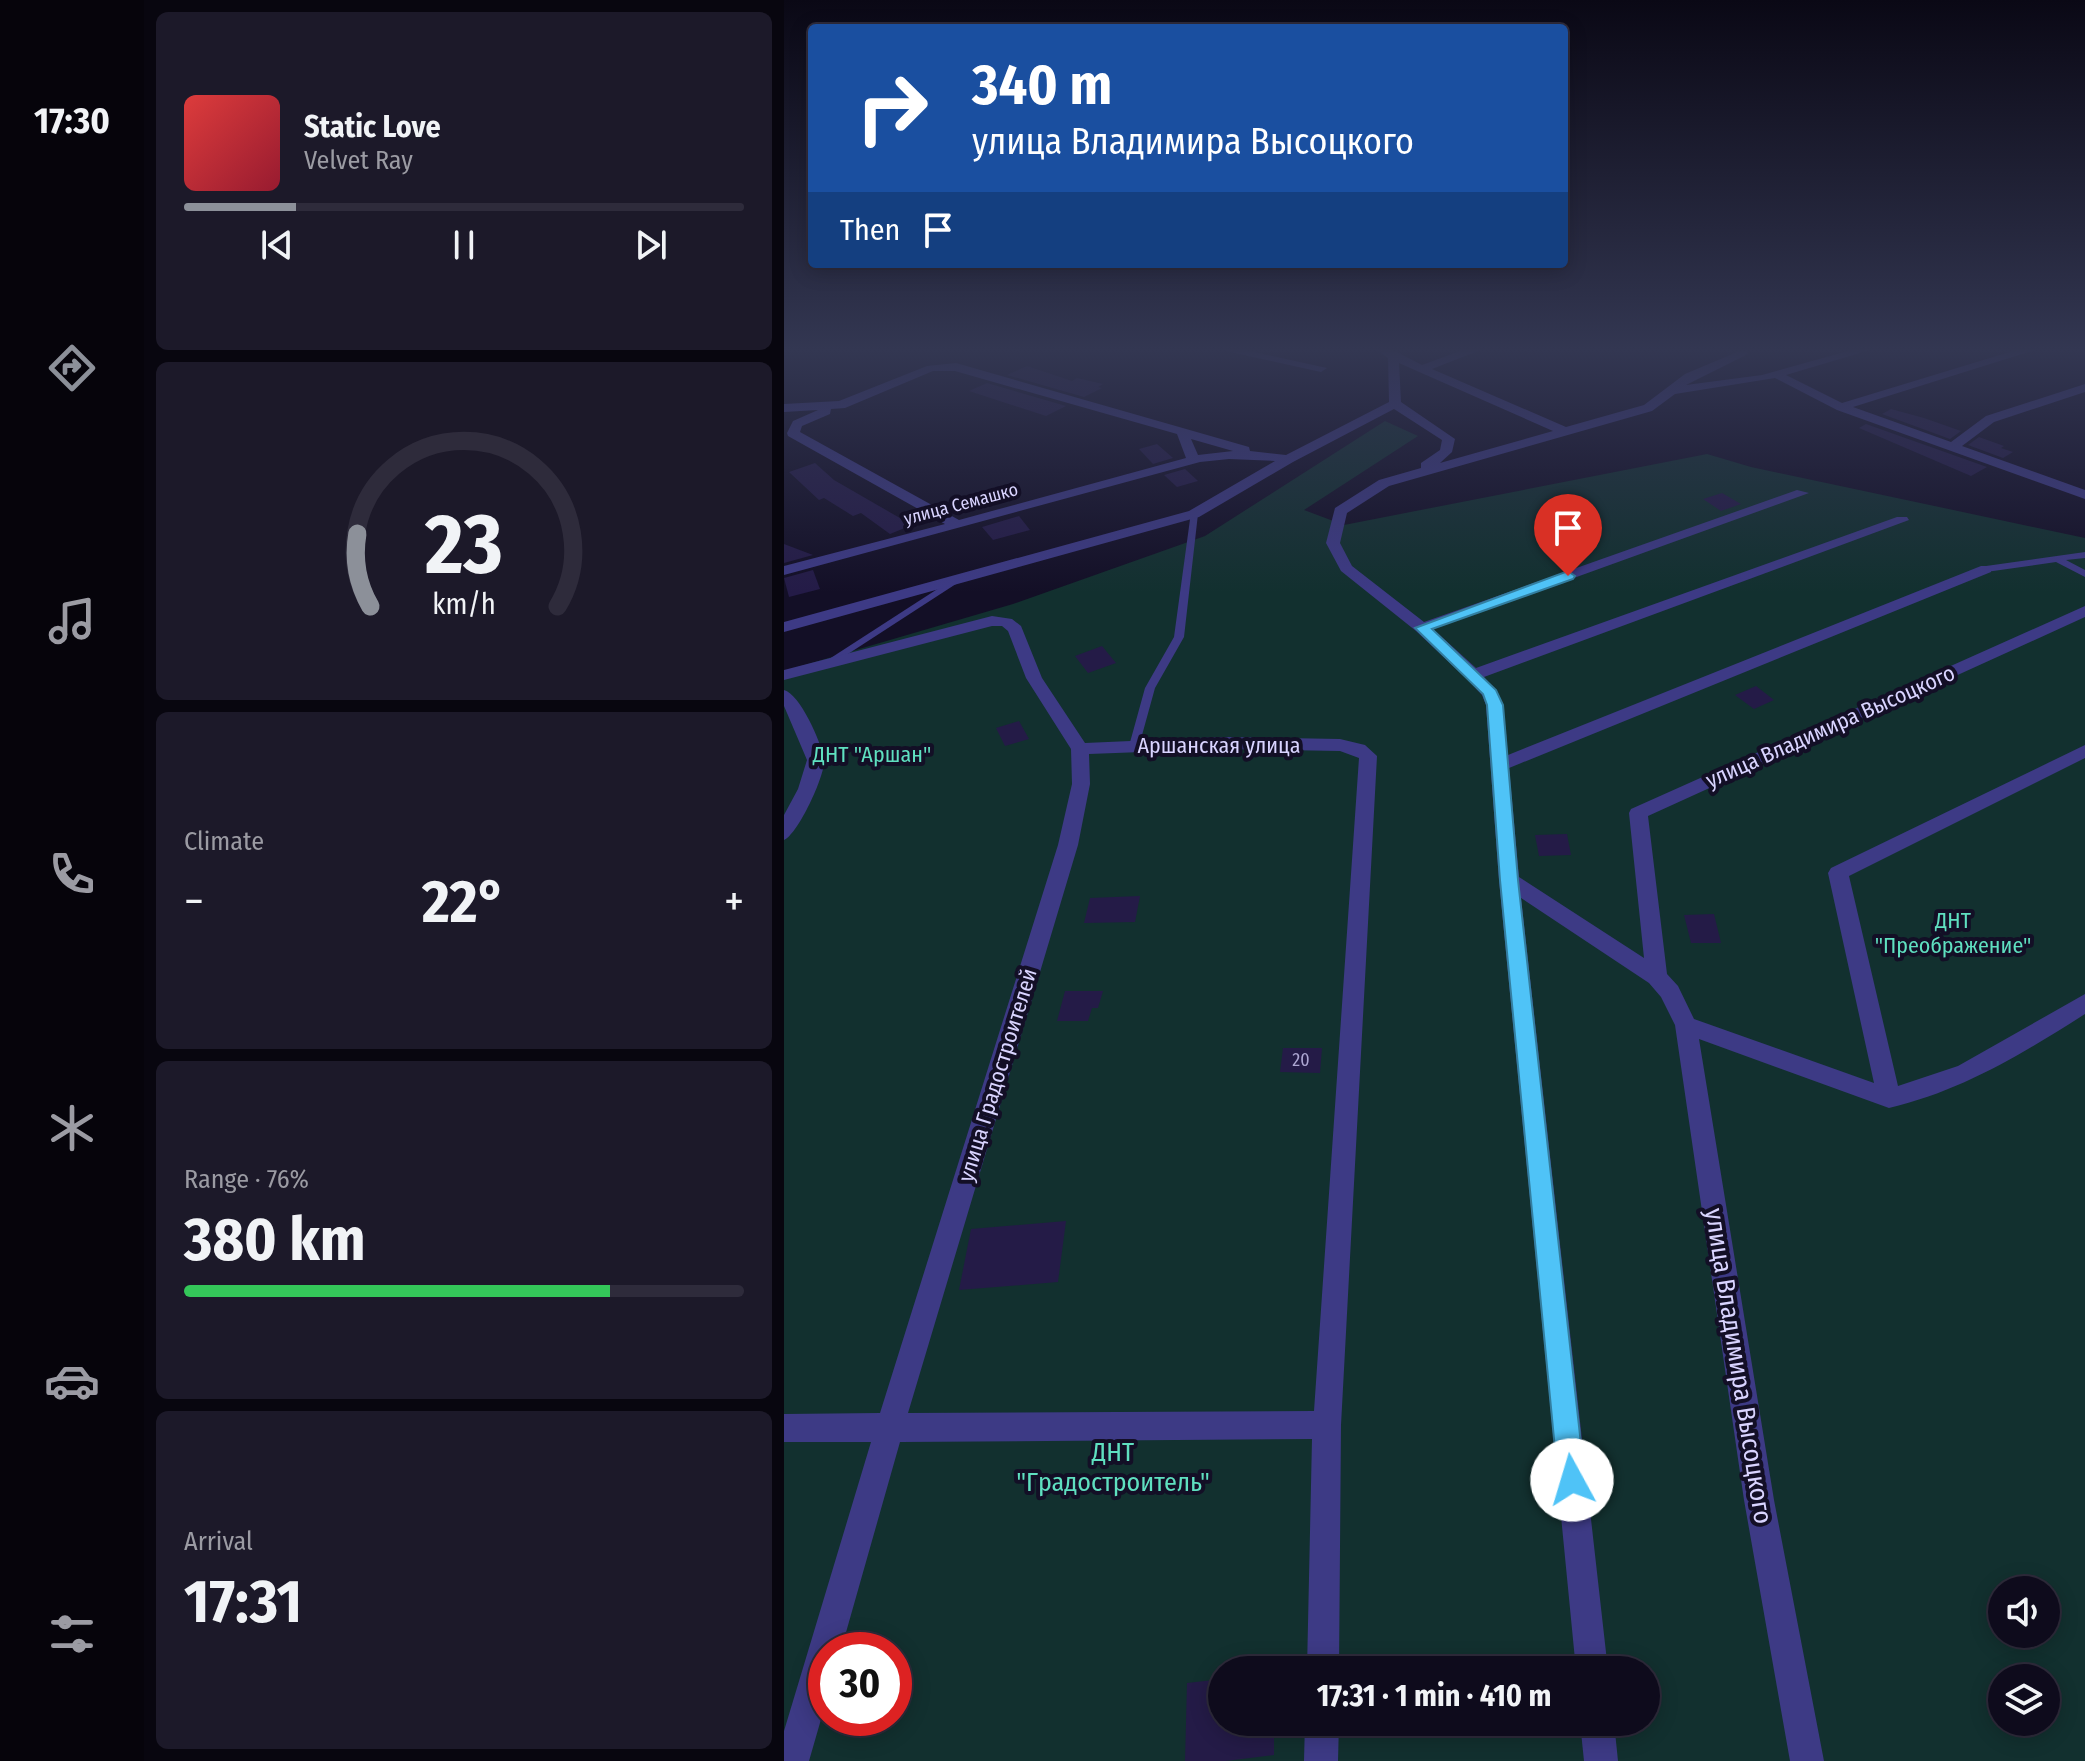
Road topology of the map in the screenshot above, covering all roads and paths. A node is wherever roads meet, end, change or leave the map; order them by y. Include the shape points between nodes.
1 (795, 429) edge
2 (1172, 429) edge
3 (1346, 429) edge
4 (1434, 429) edge
5 (1560, 429) edge
6 (1576, 429) edge
7 (1903, 429) edge
8 (1977, 429) edge
9 (1182, 432) junction
10 (1566, 432) junction
11 (1953, 447) junction
12 (1257, 454) junction
13 (1193, 458) junction
14 (1288, 459) junction
15 (1424, 471) junction
16 (1802, 493) dead end
17 (2085, 495) edge
18 (1194, 514) junction
19 (1902, 520) dead end
20 (956, 524) junction
21 (2085, 555) edge
22 (2057, 559) junction
23 (1986, 569) joint
24 (784, 571) edge
25 (2085, 574) edge
26 (958, 579) junction
27 (2085, 611) edge
28 (784, 627) edge
29 (1422, 628) junction
30 (828, 663) junction
31 (784, 675) edge
32 (1473, 675) junction
33 (784, 695) edge
34 (1134, 746) junction
35 (1080, 749) junction
36 (2085, 751) edge
37 (1498, 766) junction
38 (784, 833) edge
39 (1509, 880) junction
40 (1657, 977) junction
41 (2085, 1003) edge
42 (1686, 1025) junction
43 (1889, 1098) junction
44 (1327, 1425) junction
45 (784, 1428) edge
46 (889, 1429) junction
47 (1323, 1656) edge
48 (1591, 1656) edge
49 (1322, 1736) edge
50 (1598, 1736) edge
51 (792, 1761) edge
52 (1321, 1761) edge
53 (1601, 1761) edge
54 (1807, 1761) edge

1 - 20 street via 793,433
2 - 9 street
3 - 14 street
4 - 15 street via 1449,439 1450,448
5 - 10 street
6 - 10 street
7 - 11 street
8 - 11 street
9 - 12 street
9 - 13 street
10 - 15 street
11 - 17 street
12 - 13 street, улица Семашко
12 - 14 street, улица Семашко
13 - 20 street, улица Семашко
14 - 18 street
15 - 29 street via 1384,483 1340,511 1333,543 1346,568
16 - 29 street
18 - 26 street
18 - 34 lane via 1179,637 1150,688
19 - 32 street
20 - 24 street, улица Семашко
21 - 22 lane
22 - 23 lane
22 - 25 lane
23 - 37 street
26 - 28 street
26 - 30 lane
27 - 40 street, улица Владимира Высоцкого via 1638,813
29 - 32 street
30 - 31 street
30 - 35 street via 992,621 1006,622 1015,629 1034,678
32 - 37 street via 1495,705
33 - 38 street via 816,760
34 - 35 street, Аршанская улица
34 - 44 street, Аршанская улица via 1340,745 1368,756
35 - 46 street, улица Градостроителей via 1081,784 1068,845
36 - 43 street via 1838,873
37 - 39 street
39 - 40 street, улица Владимира Высоцкого
39 - 48 street
40 - 42 street, улица Владимира Высоцкого
41 - 43 street via 1951,1080
42 - 43 street
42 - 54 street, улица Владимира Высоцкого via 1759,1500
44 - 46 street
44 - 47 street
45 - 46 street
46 - 51 street, улица Градостроителей
49 - 52 street
50 - 53 street

